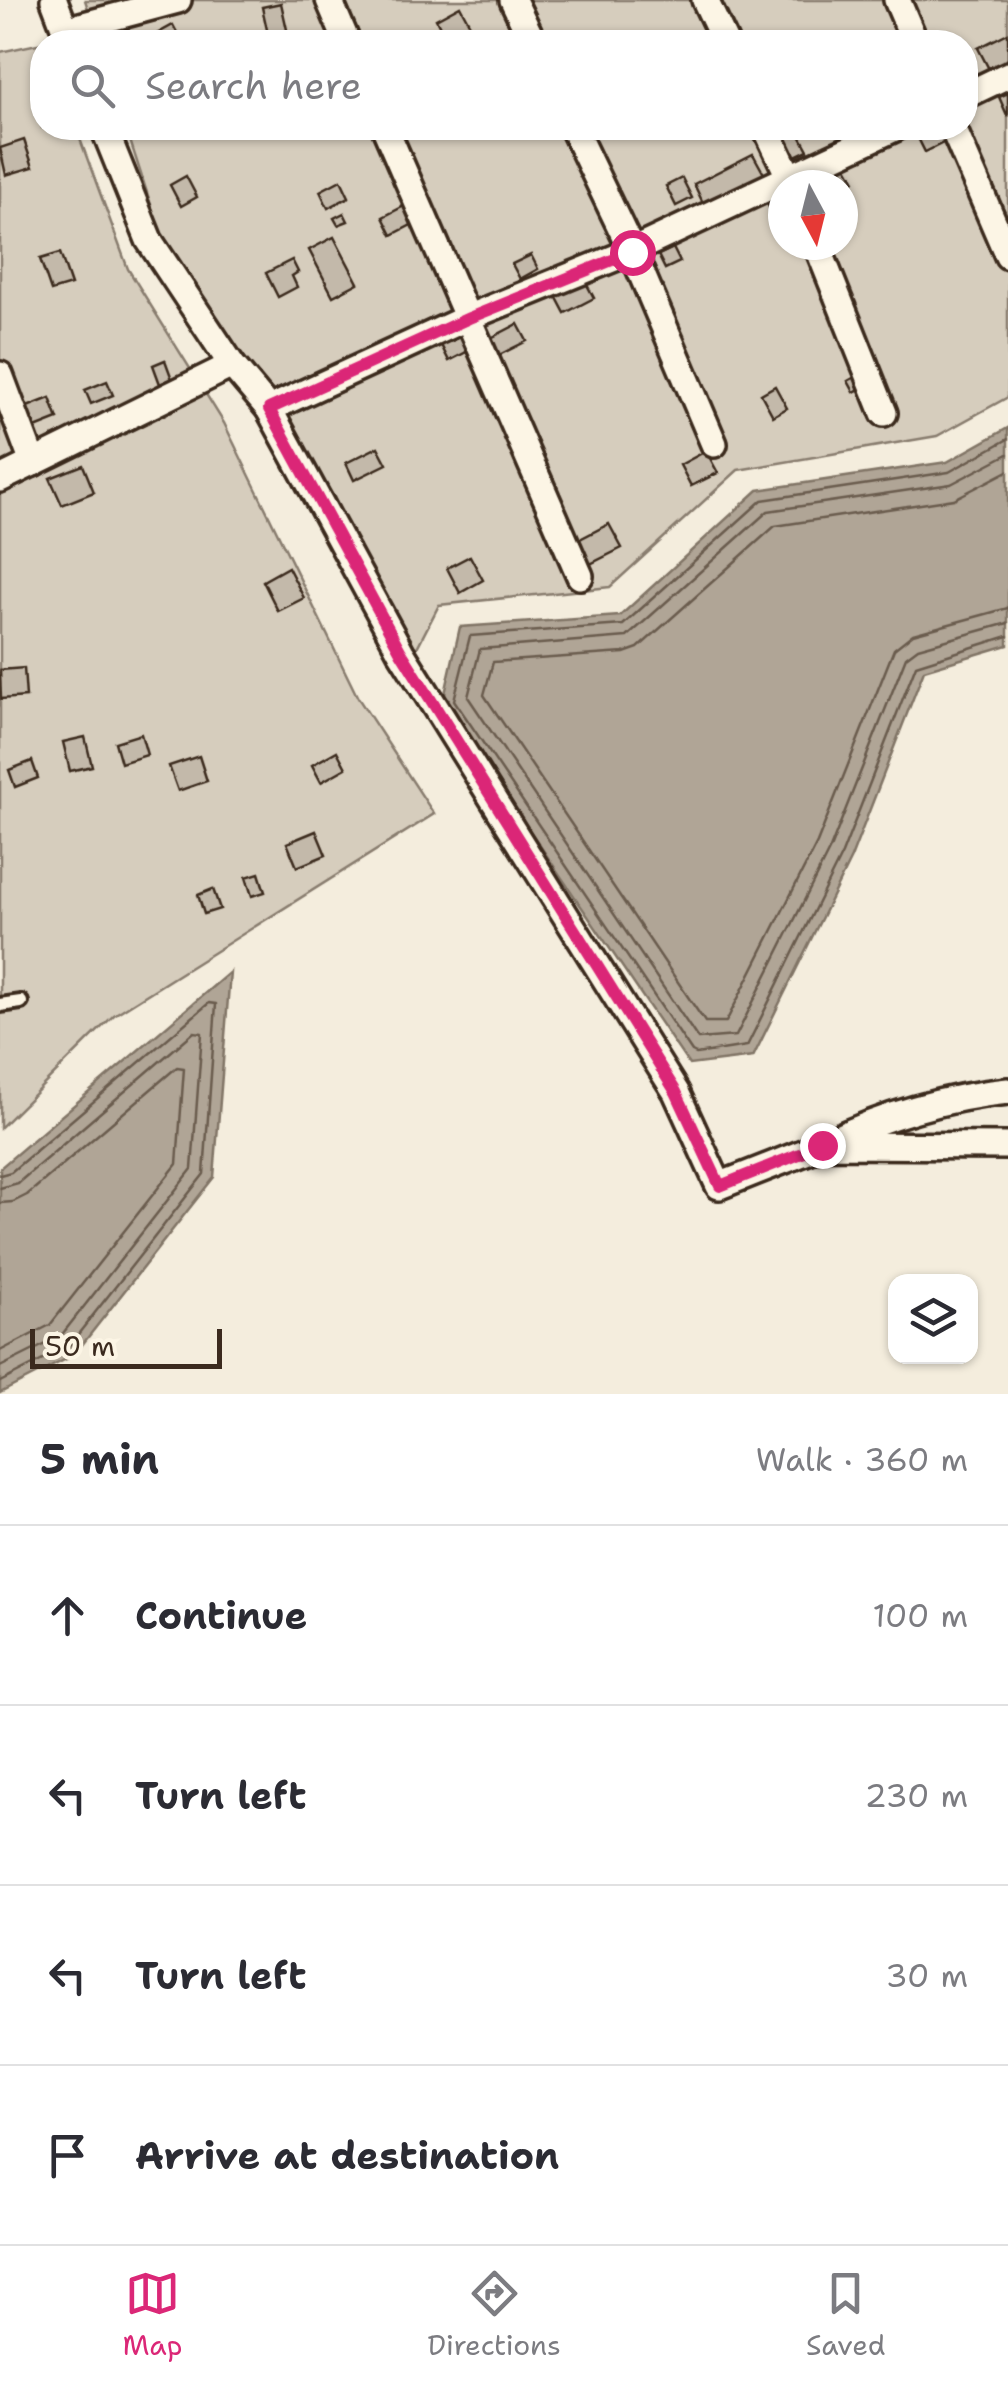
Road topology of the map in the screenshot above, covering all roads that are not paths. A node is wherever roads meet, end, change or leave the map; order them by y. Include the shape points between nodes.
1 (54, 0) edge
2 (178, 0) edge
3 (328, 0) edge
4 (514, 0) edge
5 (705, 0) edge
6 (896, 0) edge
7 (66, 30) edge
8 (86, 30) edge
9 (342, 30) edge
10 (528, 30) edge
11 (720, 30) edge
12 (910, 30) edge
13 (1008, 75) edge
14 (978, 89) edge
15 (109, 140) edge
16 (390, 140) edge
17 (580, 140) edge
18 (772, 140) edge
19 (871, 140) edge
20 (958, 140) edge
21 (786, 170) edge
22 (811, 170) edge
23 (768, 190) edge
24 (632, 252) junction
25 (1008, 256) edge
26 (823, 260) edge
27 (469, 318) junction
28 (232, 365) junction
29 (0, 375) edge
30 (269, 409) junction
31 (884, 413) dead end
32 (714, 444) dead end
33 (33, 464) junction
34 (0, 479) edge
35 (580, 576) dead end
36 (21, 1002) dead end
37 (0, 1005) edge
38 (1008, 1090) edge
39 (822, 1145) junction
40 (1008, 1146) edge

1 - 7 street
2 - 8 street
3 - 9 street
4 - 10 street
5 - 11 street
6 - 12 street
13 - 14 street
15 - 28 street via 148,240
16 - 27 street
17 - 24 street
18 - 21 street
19 - 22 street
20 - 25 street
23 - 24 street
24 - 27 street
24 - 32 street
26 - 31 street
27 - 30 street
27 - 35 street
28 - 30 street
28 - 33 street
29 - 33 street
30 - 39 street via 401,652 676,1092 720,1186
33 - 34 street
36 - 37 lane
38 - 39 street via 864,1124
39 - 40 street

